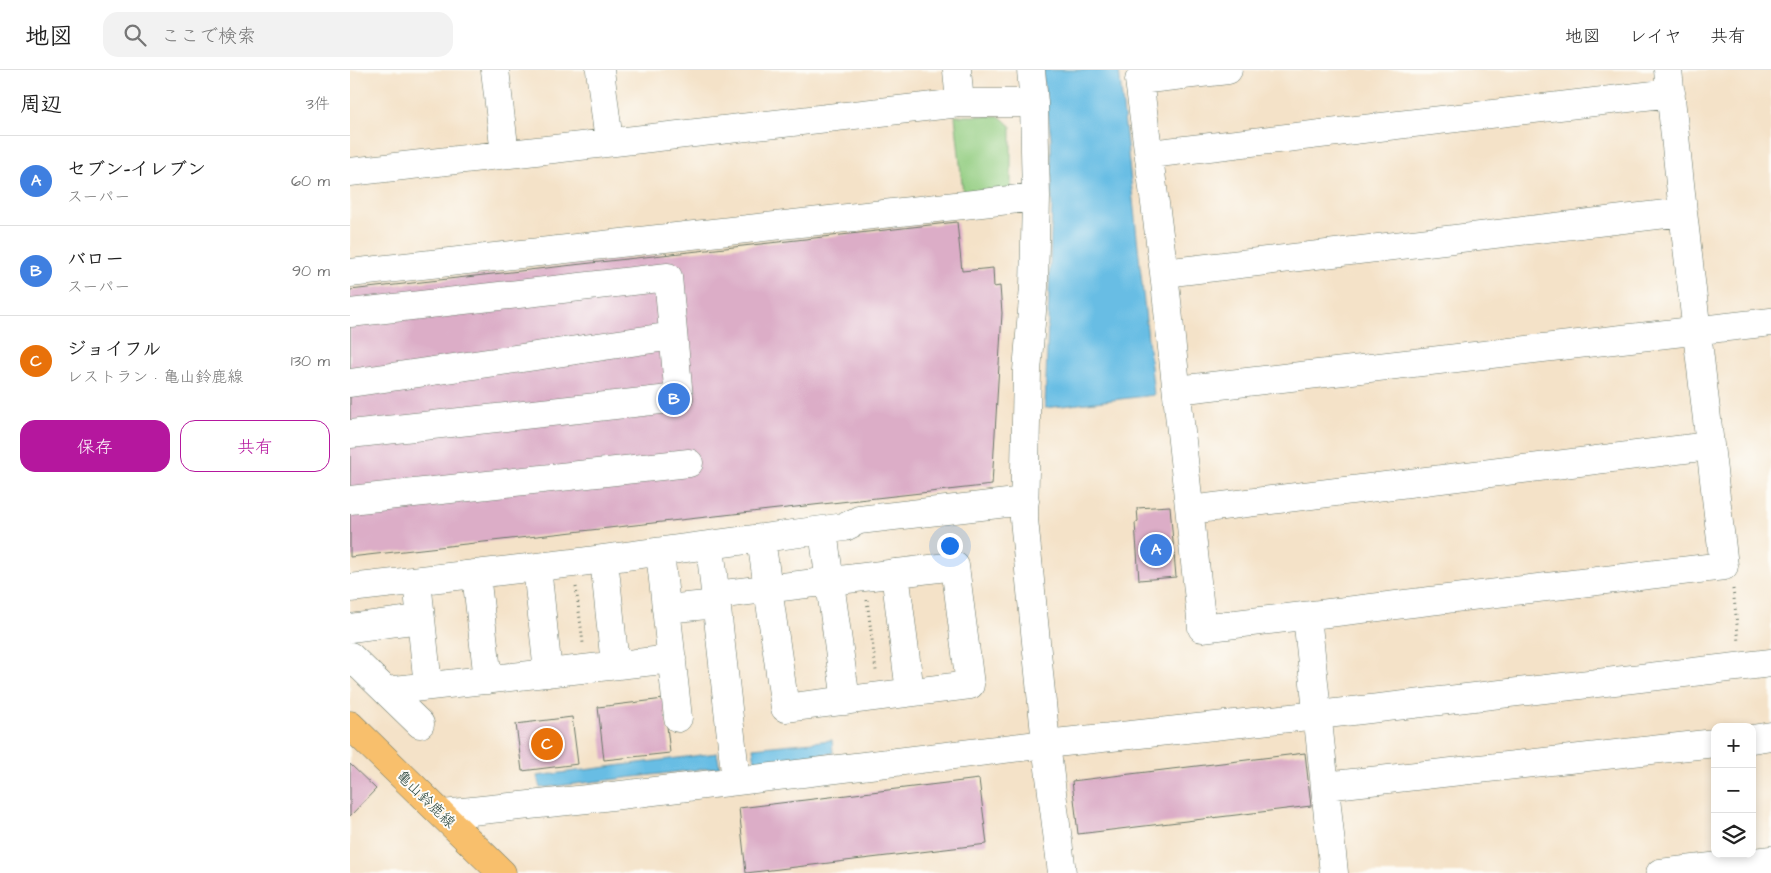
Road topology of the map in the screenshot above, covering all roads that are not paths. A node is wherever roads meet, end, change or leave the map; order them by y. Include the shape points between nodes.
1 (495, 70) edge
2 (600, 70) edge
3 (957, 70) edge
4 (1031, 70) edge
5 (1228, 70) edge
6 (1154, 74) edge
7 (1670, 81) edge
8 (960, 103) junction
9 (1034, 104) junction
10 (609, 142) junction
11 (505, 154) junction
12 (1150, 154) junction
13 (350, 172) edge
14 (1036, 197) junction
15 (1683, 212) junction
16 (350, 273) edge
17 (1164, 273) junction
18 (350, 313) edge
19 (1771, 322) edge
20 (1697, 330) junction
21 (674, 336) junction
22 (350, 383) edge
23 (1176, 390) junction
24 (350, 434) edge
25 (1710, 446) junction
26 (689, 463) dead end
27 (350, 500) edge
28 (1025, 510) junction
29 (1190, 510) junction
30 (834, 529) junction
31 (761, 539) junction
32 (716, 545) junction
33 (660, 552) junction
34 (604, 559) junction
35 (537, 567) junction
36 (895, 573) junction
37 (476, 574) junction
38 (417, 581) junction
39 (829, 581) junction
40 (350, 588) edge
41 (768, 588) junction
42 (720, 598) junction
43 (666, 610) junction
44 (1307, 616) junction
45 (420, 619) junction
46 (350, 628) edge
47 (350, 656) edge
48 (672, 658) junction
49 (1771, 663) edge
50 (615, 665) junction
51 (548, 672) junction
52 (488, 680) junction
53 (428, 686) junction
54 (386, 691) junction
55 (910, 692) junction
56 (846, 700) junction
57 (1318, 715) junction
58 (678, 718) dead end
59 (420, 724) dead end
60 (350, 725) edge
61 (1771, 736) edge
62 (1756, 738) edge
63 (1711, 743) edge
64 (1046, 744) junction
65 (744, 780) junction
66 (1325, 786) junction
67 (443, 814) junction
68 (1771, 860) edge
69 (502, 873) edge
70 (1062, 873) edge
71 (1334, 873) edge
72 (1660, 873) edge

1 - 11 street
2 - 10 street
3 - 8 street
4 - 9 street
5 - 6 street
6 - 12 street via 1139,80
7 - 12 street
7 - 15 street
8 - 9 street
8 - 10 street
9 - 14 street
10 - 11 street
11 - 13 street
12 - 17 street
14 - 16 street
14 - 28 street via 1034,287 1027,371
15 - 17 street
15 - 20 street
17 - 23 street
18 - 21 street via 668,276
19 - 20 street
20 - 23 street
20 - 25 street
21 - 22 street
21 - 24 street via 679,398
23 - 29 street
25 - 29 street
25 - 44 street via 1724,566
26 - 27 street
28 - 30 street via 859,520
28 - 64 street
29 - 44 street via 1202,628
30 - 31 street
30 - 39 street
31 - 32 street
31 - 41 street
32 - 33 street
32 - 42 street
33 - 34 street
33 - 43 street
34 - 35 street
34 - 50 street
35 - 37 street
35 - 51 street
36 - 39 street
36 - 55 street
36 - 55 street via 955,566 970,685
37 - 38 street
37 - 52 street
38 - 40 street
38 - 45 street
39 - 41 street
39 - 56 street
41 - 42 street
41 - 56 street via 785,708
42 - 43 street
42 - 65 street
43 - 48 street
44 - 57 street
45 - 46 street
45 - 53 street
47 - 54 street
48 - 50 street
48 - 58 street
49 - 57 street
50 - 51 street
51 - 52 street
52 - 53 street
53 - 54 street
54 - 59 street
55 - 56 street
57 - 64 street
57 - 66 street
60 - 67 main road, 亀山鈴鹿線
61 - 62 street
63 - 66 street
64 - 65 street
64 - 70 street
65 - 67 street
66 - 71 street
67 - 69 main road, 亀山鈴鹿線
68 - 72 street

